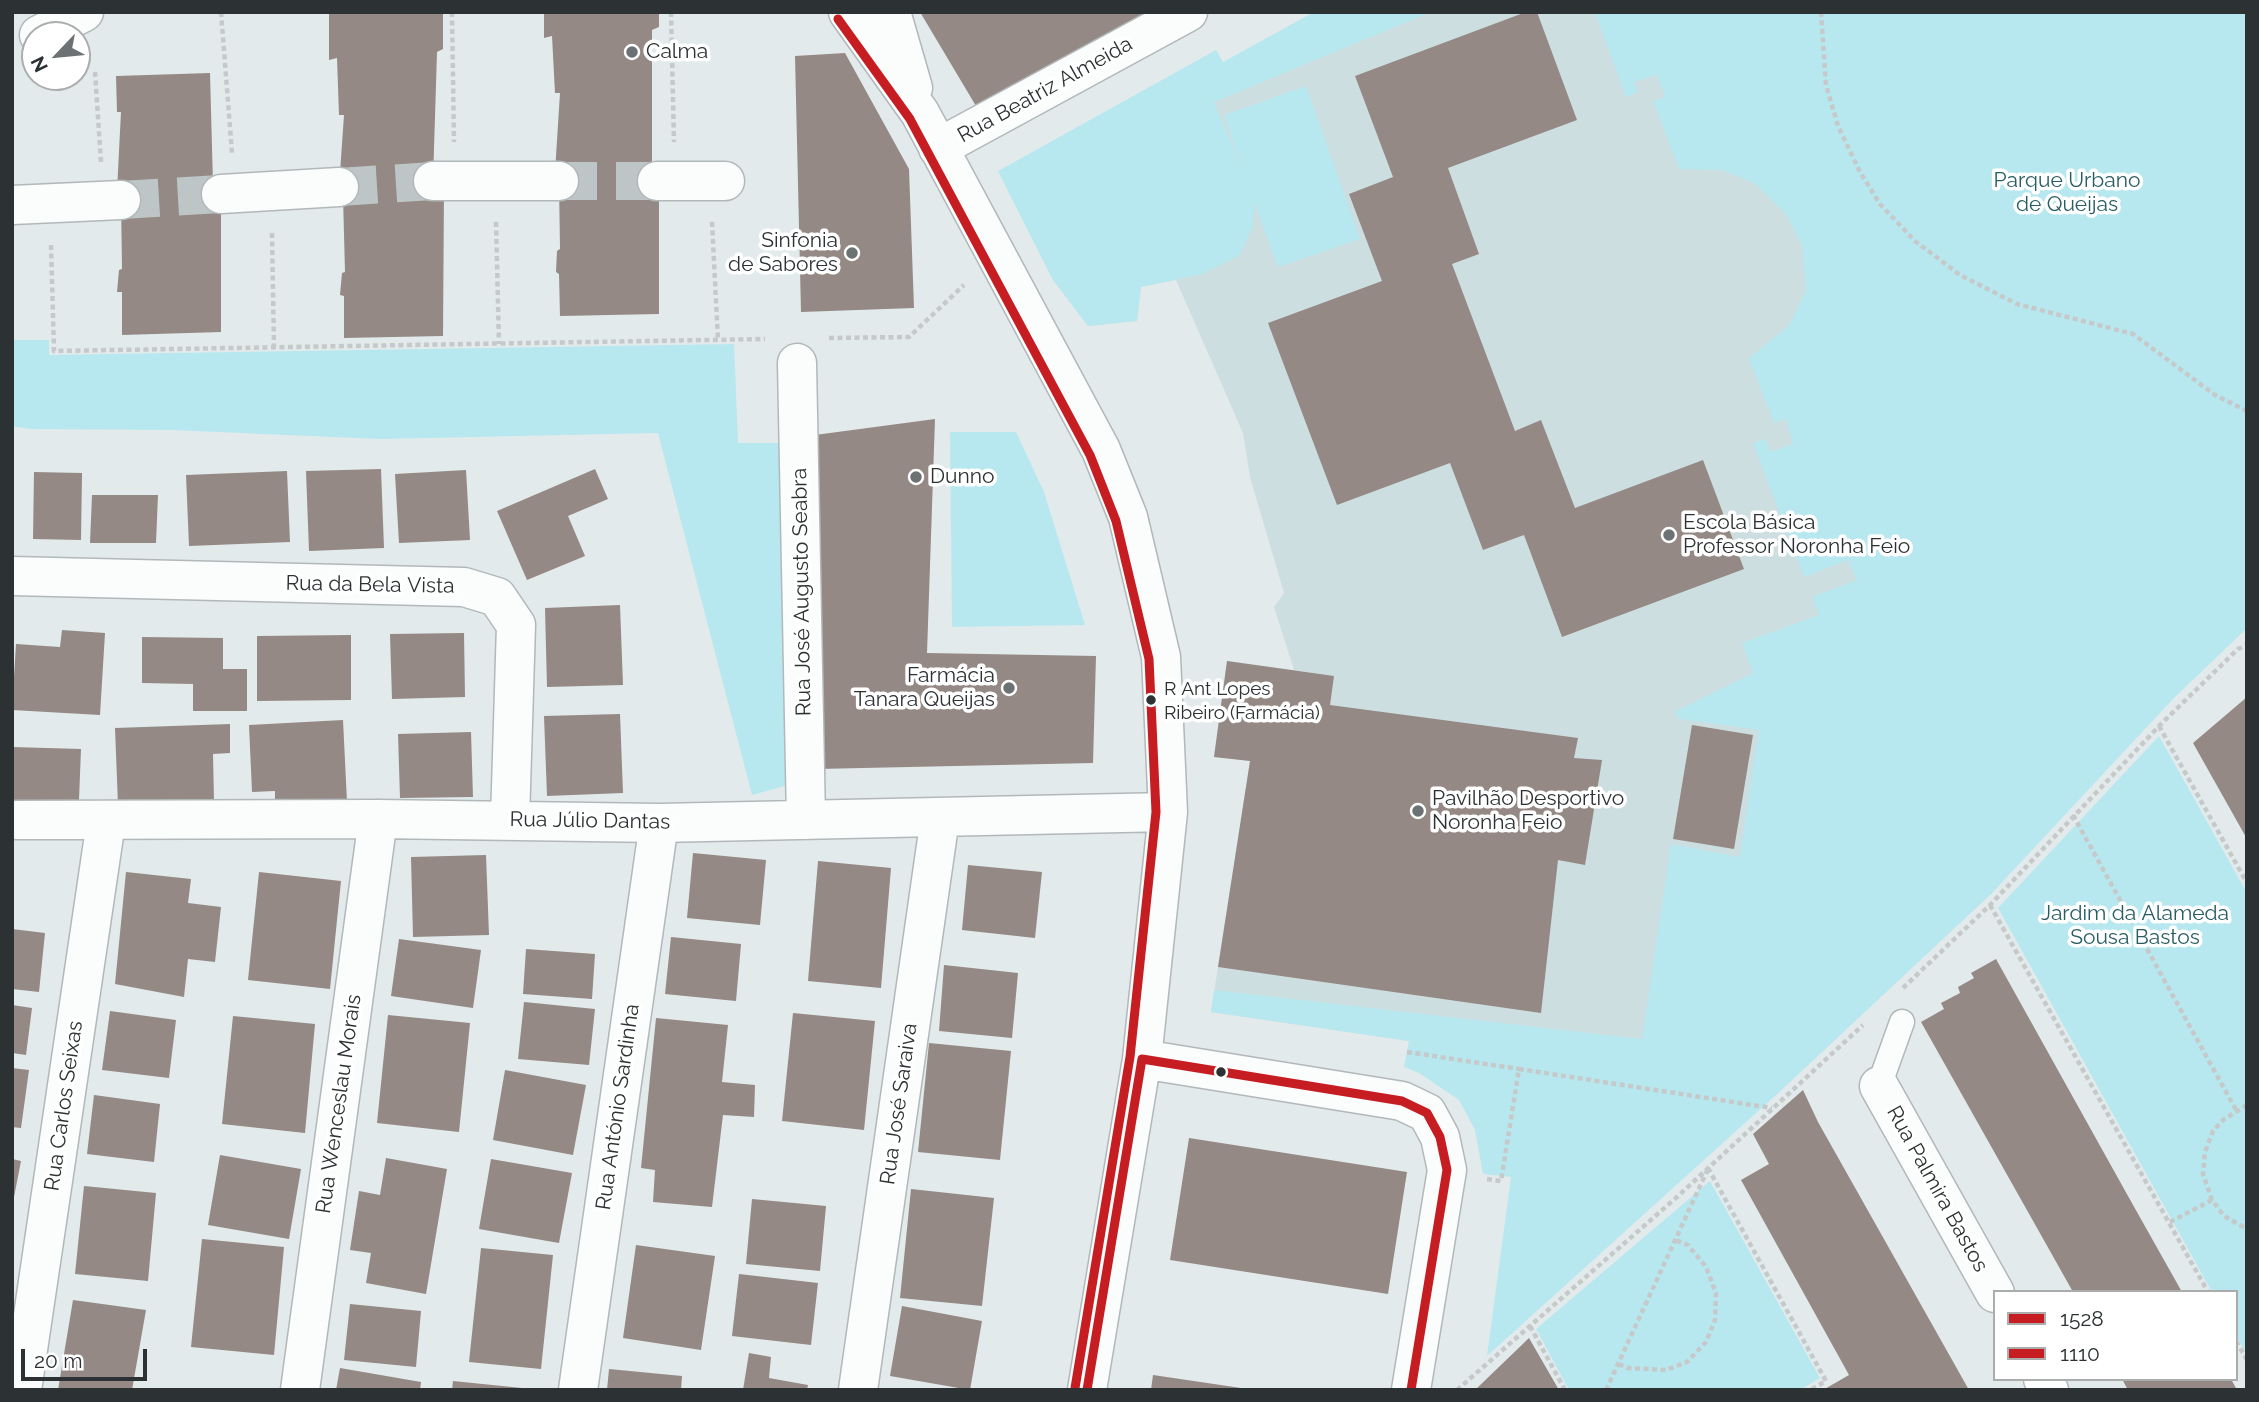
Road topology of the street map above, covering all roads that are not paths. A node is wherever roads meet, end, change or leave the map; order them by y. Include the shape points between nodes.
1 (84, 12) edge
2 (848, 12) edge
3 (891, 12) edge
4 (1188, 12) edge
5 (66, 21) edge
6 (920, 113) junction
7 (938, 148) junction
8 (444, 181) tunnel mouth
9 (559, 181) tunnel mouth
10 (340, 187) tunnel mouth
11 (242, 192) tunnel mouth
12 (112, 200) tunnel mouth
13 (12, 205) edge
14 (785, 351) road end
15 (12, 576) edge
16 (1168, 812) junction
17 (940, 818) junction
18 (378, 819) junction
19 (12, 820) edge
20 (510, 820) junction
21 (806, 820) junction
22 (106, 822) junction
23 (659, 824) junction
24 (1902, 1022) dead end
25 (1142, 1059) junction
26 (1879, 1086) joint
27 (1993, 1290) edge
28 (22, 1390) edge
29 (300, 1390) edge
30 (578, 1390) edge
31 (858, 1390) edge
32 (1087, 1390) edge
33 (1411, 1390) edge

1 - 5 street
2 - 6 street
3 - 6 street
4 - 7 street, Rua Beatriz Almeida
6 - 7 street
7 - 16 street via 1086,417 1128,517 1161,657
8 - 9 street
10 - 11 street
12 - 13 street
14 - 21 street, Rua José Augusto Seabra
15 - 20 street, Rua da Bela Vista via 464,587 497,597 516,625
16 - 17 street, Rua Júlio Dantas
16 - 25 street
17 - 21 street, Rua Júlio Dantas
17 - 31 street, Rua José Saraiva
18 - 20 street, Rua Júlio Dantas
18 - 22 street, Rua Júlio Dantas
18 - 29 street, Rua Wenceslau Morais
19 - 22 street, Rua Júlio Dantas
20 - 23 street, Rua Júlio Dantas
21 - 23 street, Rua Júlio Dantas
22 - 28 street, Rua Carlos Seixas
23 - 30 street, Rua António Sardinha
24 - 26 lane
25 - 32 street
25 - 33 street via 1415,1105 1435,1124 1447,1170
26 - 27 street, Rua Palmira Bastos

